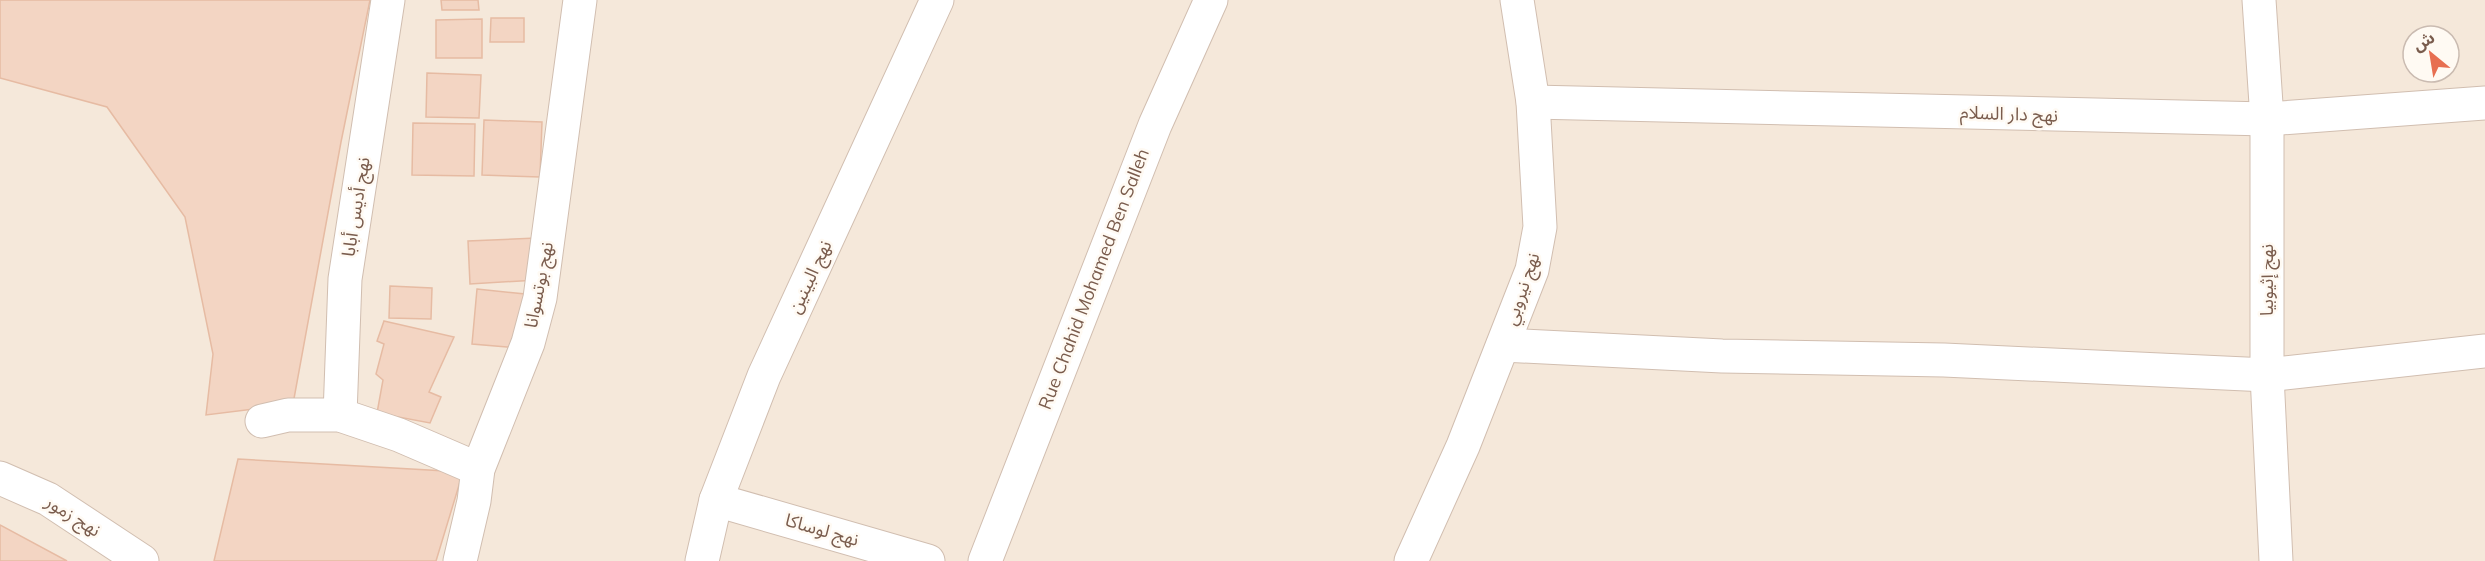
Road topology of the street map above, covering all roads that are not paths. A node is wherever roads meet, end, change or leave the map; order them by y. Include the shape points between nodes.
1 (388, 0) edge
2 (580, 0) edge
3 (937, 0) edge
4 (1211, 0) edge
5 (1517, 0) edge
6 (2259, 0) edge
7 (1533, 102) junction
8 (2485, 103) edge
9 (2267, 119) junction
10 (1503, 345) junction
11 (2485, 351) edge
12 (2267, 375) junction
13 (340, 415) junction
14 (262, 421) dead end
15 (478, 468) junction
16 (0, 478) edge
17 (716, 500) junction
18 (142, 561) edge
19 (460, 561) edge
20 (702, 561) edge
21 (928, 561) edge
22 (985, 561) edge
23 (1411, 561) edge
24 (2276, 561) edge

1 - 13 street, نهج أديس أبابا via 345,279
2 - 15 street, نهج بوتسوانا via 540,298 528,343
3 - 17 street, نهج البينين via 764,376
4 - 22 street, Rue Chahid Mohamed Ben Salleh via 1155,125
5 - 7 street, نهج نيروبي
6 - 9 street, نهج إثيوبيا
7 - 9 street, نهج دار السلام
7 - 10 street, نهج نيروبي via 1540,227 1532,270
8 - 9 street, نهج دار السلام
9 - 12 street, نهج إثيوبيا
10 - 12 street
10 - 23 street, نهج نيروبي
11 - 12 street
12 - 24 street, نهج إثيوبيا
13 - 14 street via 288,415
13 - 15 street
15 - 19 street, نهج بوتسوانا
16 - 18 street, نهج زمور via 48,499
17 - 20 street, نهج البينين
17 - 21 street, نهج لوساكا

